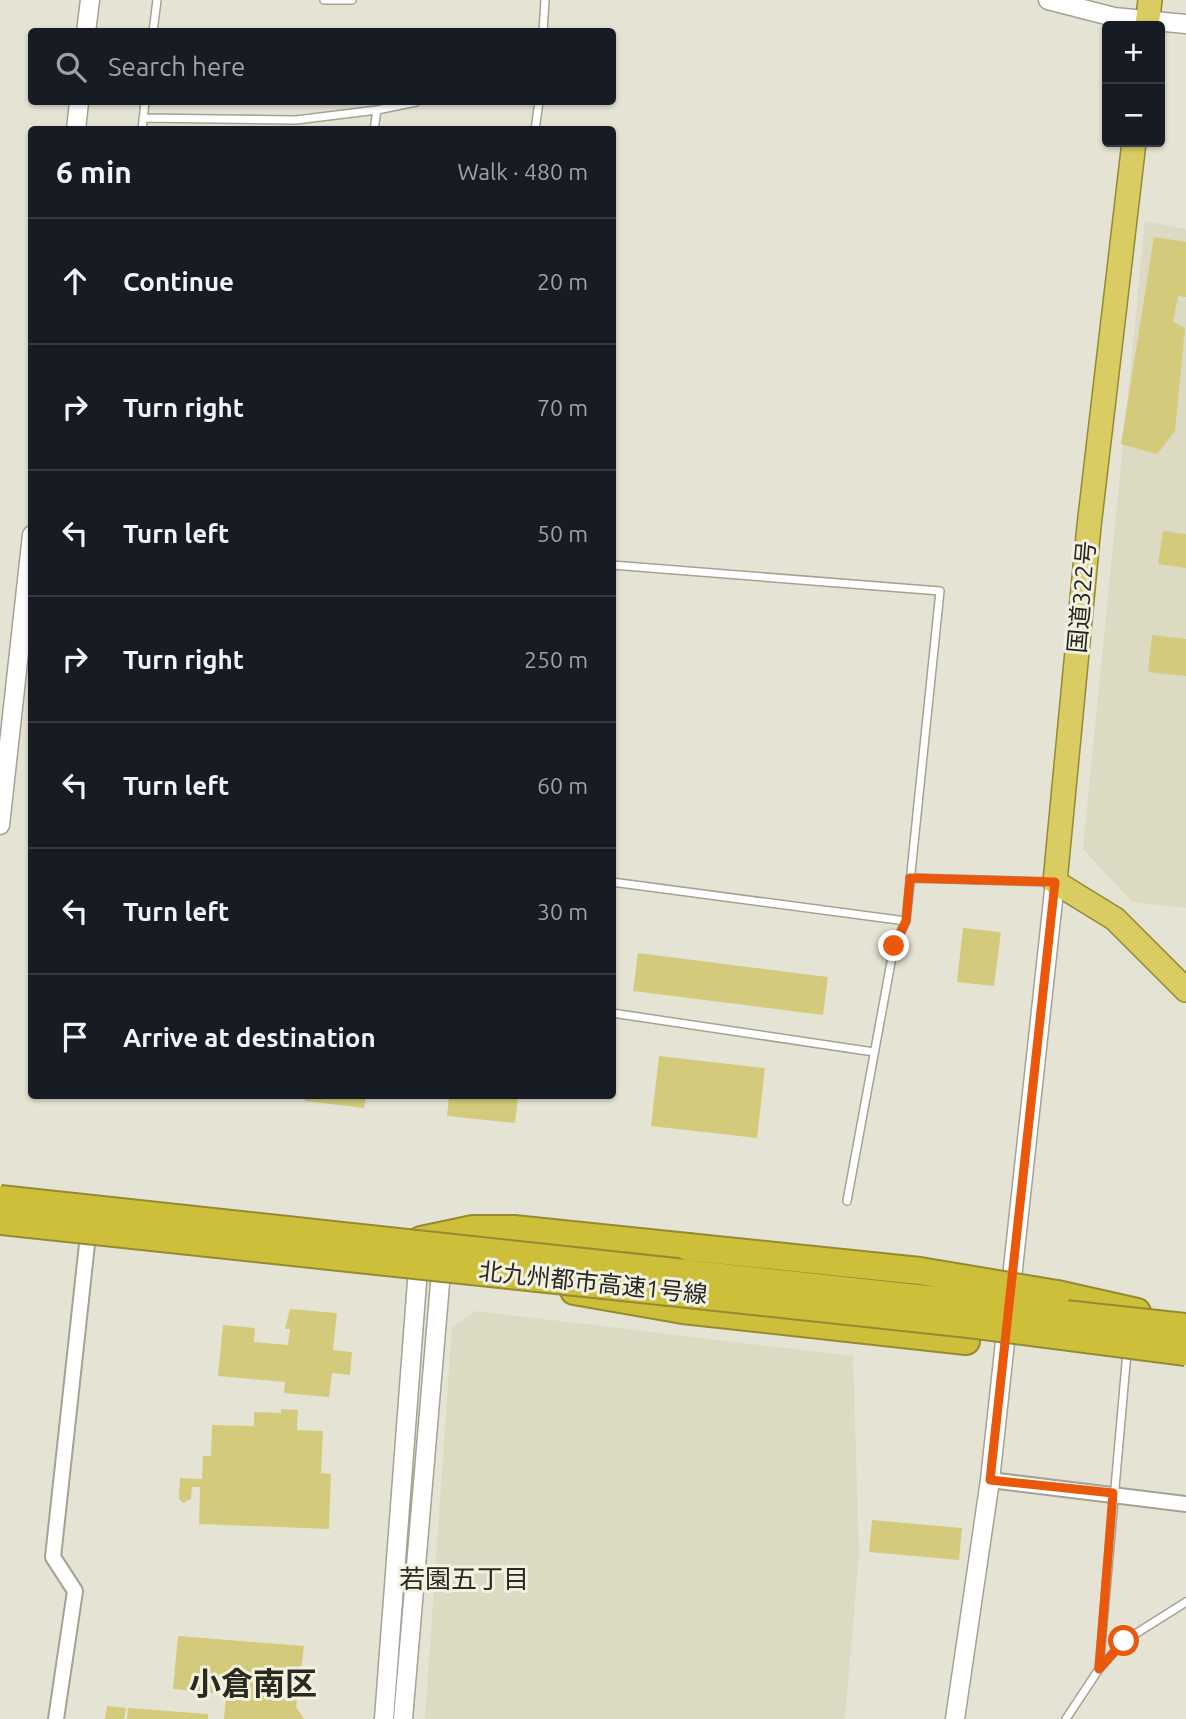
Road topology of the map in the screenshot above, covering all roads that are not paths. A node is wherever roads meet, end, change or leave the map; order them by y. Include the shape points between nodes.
1 (90, 0) edge
2 (157, 0) edge
3 (324, 0) edge
4 (352, 0) edge
5 (545, 0) edge
6 (1048, 0) edge
7 (1148, 15) edge
8 (1186, 24) edge
9 (86, 28) edge
10 (154, 28) edge
11 (543, 28) edge
12 (79, 105) edge
13 (145, 105) edge
14 (401, 105) edge
15 (538, 105) edge
16 (377, 110) junction
17 (143, 118) junction
18 (76, 126) edge
19 (142, 126) edge
20 (375, 126) edge
21 (535, 126) edge
22 (1133, 147) edge
23 (616, 565) edge
24 (28, 571) edge
25 (0, 825) edge
26 (910, 878) junction
27 (1055, 882) junction
28 (616, 883) edge
29 (906, 921) junction
30 (1186, 990) edge
31 (616, 1014) edge
32 (873, 1052) junction
33 (0, 1199) edge
34 (847, 1201) dead end
35 (0, 1221) edge
36 (88, 1235) dead end
37 (432, 1241) junction
38 (549, 1286) dead end
39 (1186, 1319) edge
40 (1186, 1327) edge
41 (1127, 1352) dead end
42 (1186, 1352) edge
43 (1186, 1358) edge
44 (990, 1480) junction
45 (1113, 1493) junction
46 (1186, 1504) edge
47 (1186, 1602) edge
48 (1099, 1669) junction
49 (56, 1719) edge
50 (384, 1719) edge
51 (403, 1719) edge
52 (955, 1719) edge
53 (1066, 1719) edge

1 - 9 street
2 - 10 lane
3 - 4 lane
5 - 11 lane
6 - 7 street via 1114,17
7 - 8 street
12 - 18 street
13 - 17 lane
14 - 16 lane
15 - 21 lane
16 - 17 lane via 296,120
16 - 20 lane
17 - 19 lane
22 - 27 highway, 国道322号 via 1089,526
23 - 26 lane via 940,591
24 - 25 street
26 - 27 lane
26 - 29 lane
27 - 30 highway via 1115,919
27 - 44 street
28 - 29 lane
29 - 32 lane via 894,946
31 - 32 lane
32 - 34 lane
33 - 40 highway, 北九州都市高速1号線, bridge
35 - 42 highway, 北九州都市高速1号線, bridge via 955,1322
36 - 49 street via 53,1557 75,1591
37 - 39 highway, bridge via 473,1229 514,1229 920,1271
37 - 50 street
37 - 51 street
38 - 43 highway via 682,1310 1052,1350
41 - 45 lane
44 - 45 street
44 - 52 street
45 - 46 street
45 - 48 lane
47 - 48 lane via 1124,1641
48 - 53 lane

